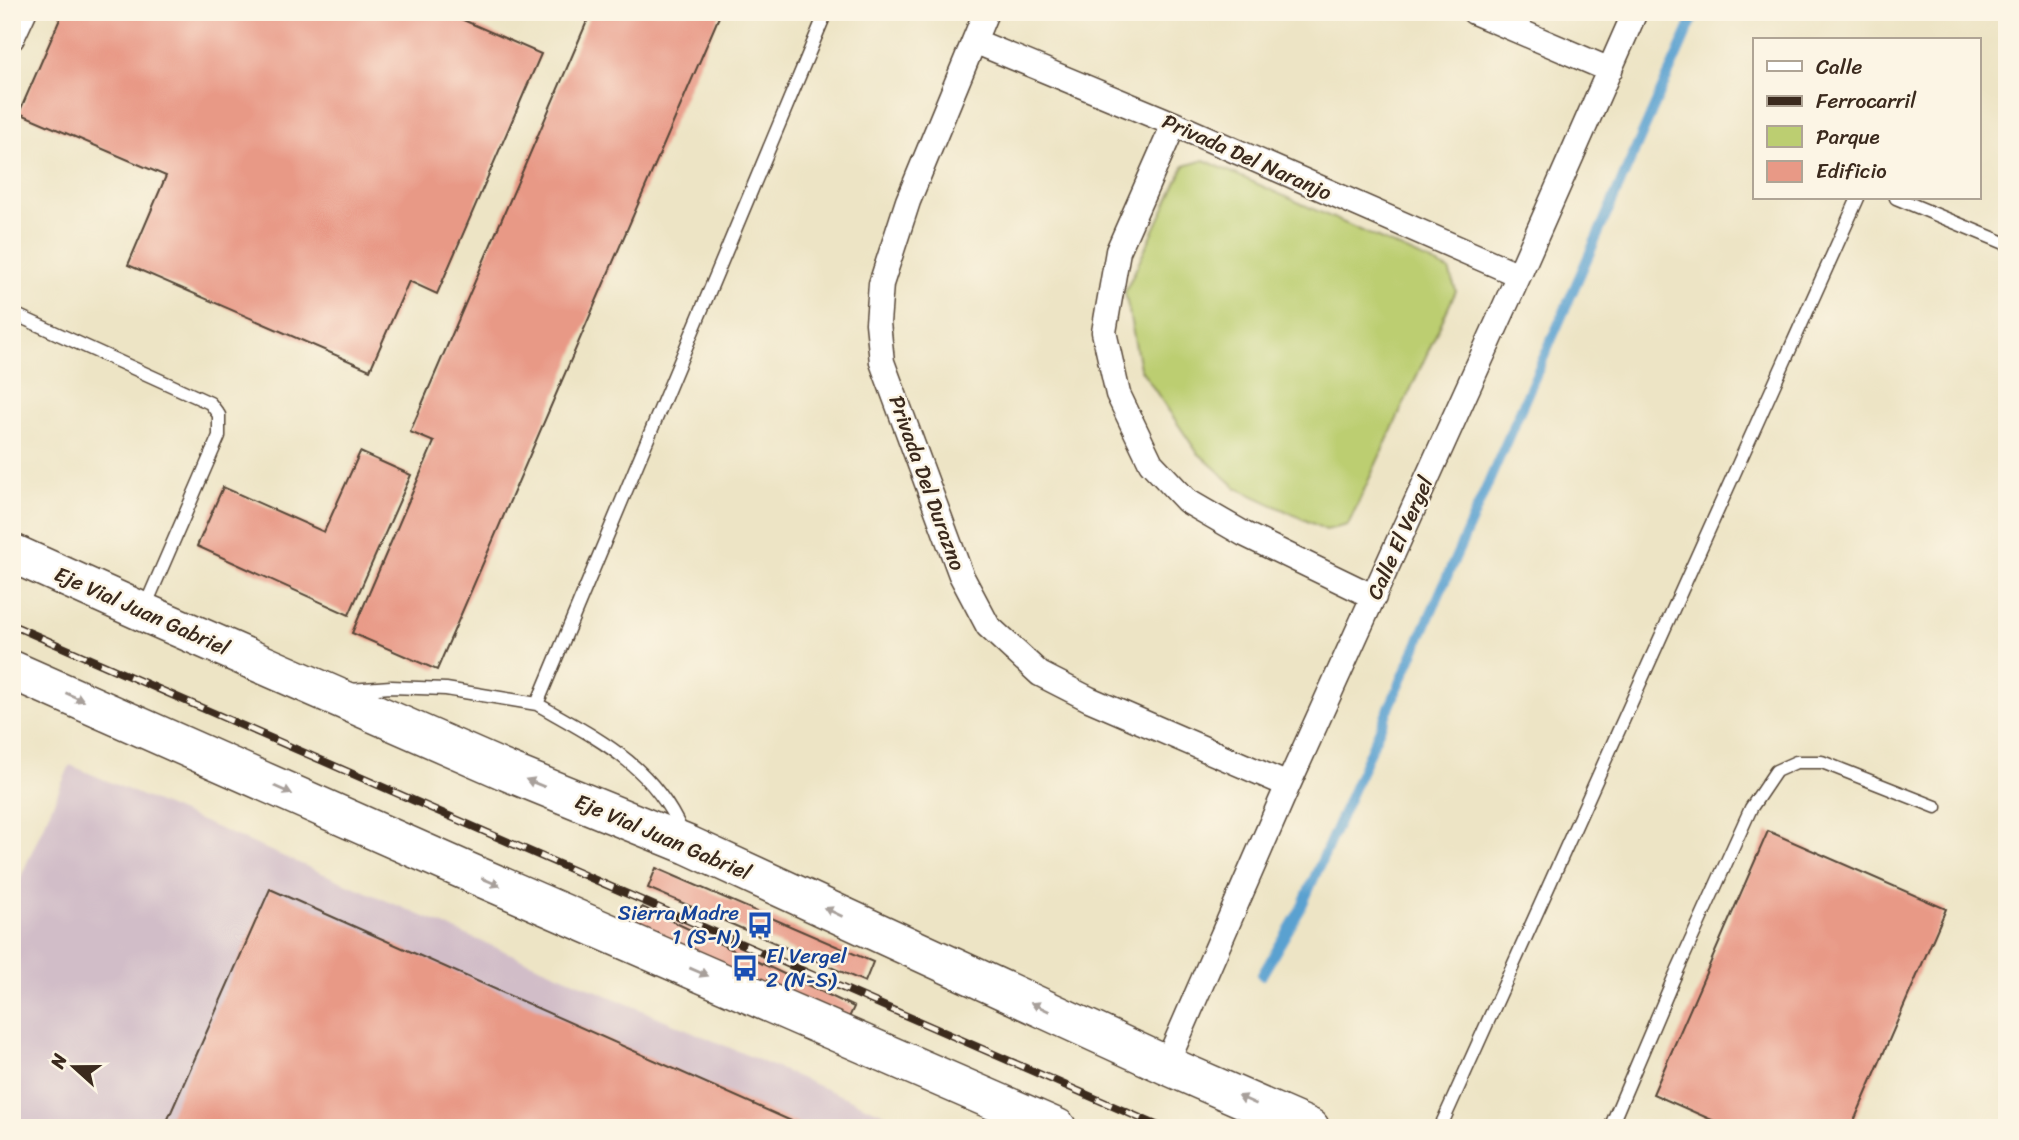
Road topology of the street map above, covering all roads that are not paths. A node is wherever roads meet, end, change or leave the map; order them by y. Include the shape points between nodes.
1 (24, 12) edge
2 (826, 12) edge
3 (986, 12) edge
4 (1474, 12) edge
5 (1635, 12) edge
6 (12, 38) edge
7 (974, 41) junction
8 (1609, 71) junction
9 (1174, 124) junction
10 (1857, 200) edge
11 (1901, 200) edge
12 (2007, 244) edge
13 (1519, 275) junction
14 (12, 313) edge
15 (12, 553) edge
16 (1374, 597) junction
17 (143, 612) junction
18 (12, 670) edge
19 (324, 692) junction
20 (537, 704) junction
21 (1288, 785) junction
22 (1936, 807) dead end
23 (688, 845) junction
24 (1166, 1065) junction
25 (1057, 1128) edge
26 (1310, 1128) edge
27 (1440, 1128) edge
28 (1609, 1128) edge

1 - 6 street
2 - 20 lane
3 - 7 street, Privada Del Durazno
4 - 8 street
5 - 8 street, Calle El Vergel
7 - 9 street, Privada Del Naranjo
7 - 21 street, Privada Del Durazno via 908,201 881,284 878,323 882,362 961,575 988,626 1040,674
8 - 13 street, Calle El Vergel
9 - 13 street, Privada Del Naranjo
9 - 16 street via 1118,251 1104,332 1118,394 1151,463 1187,501
10 - 27 lane
11 - 12 lane
13 - 16 street, Calle El Vergel
14 - 17 lane via 210,403 219,415 219,436
15 - 17 main road, Eje Vial Juan Gabriel
16 - 21 street, Calle El Vergel
17 - 19 main road, Eje Vial Juan Gabriel
18 -> 25 main road
19 - 20 lane via 446,689
23 -> 19 main road, Eje Vial Juan Gabriel
20 - 23 lane via 594,737 648,778
21 - 24 street, Calle El Vergel
22 - 28 lane via 1822,762 1796,762 1776,771 1751,808
24 -> 23 main road, Eje Vial Juan Gabriel
26 -> 24 main road, Eje Vial Juan Gabriel

